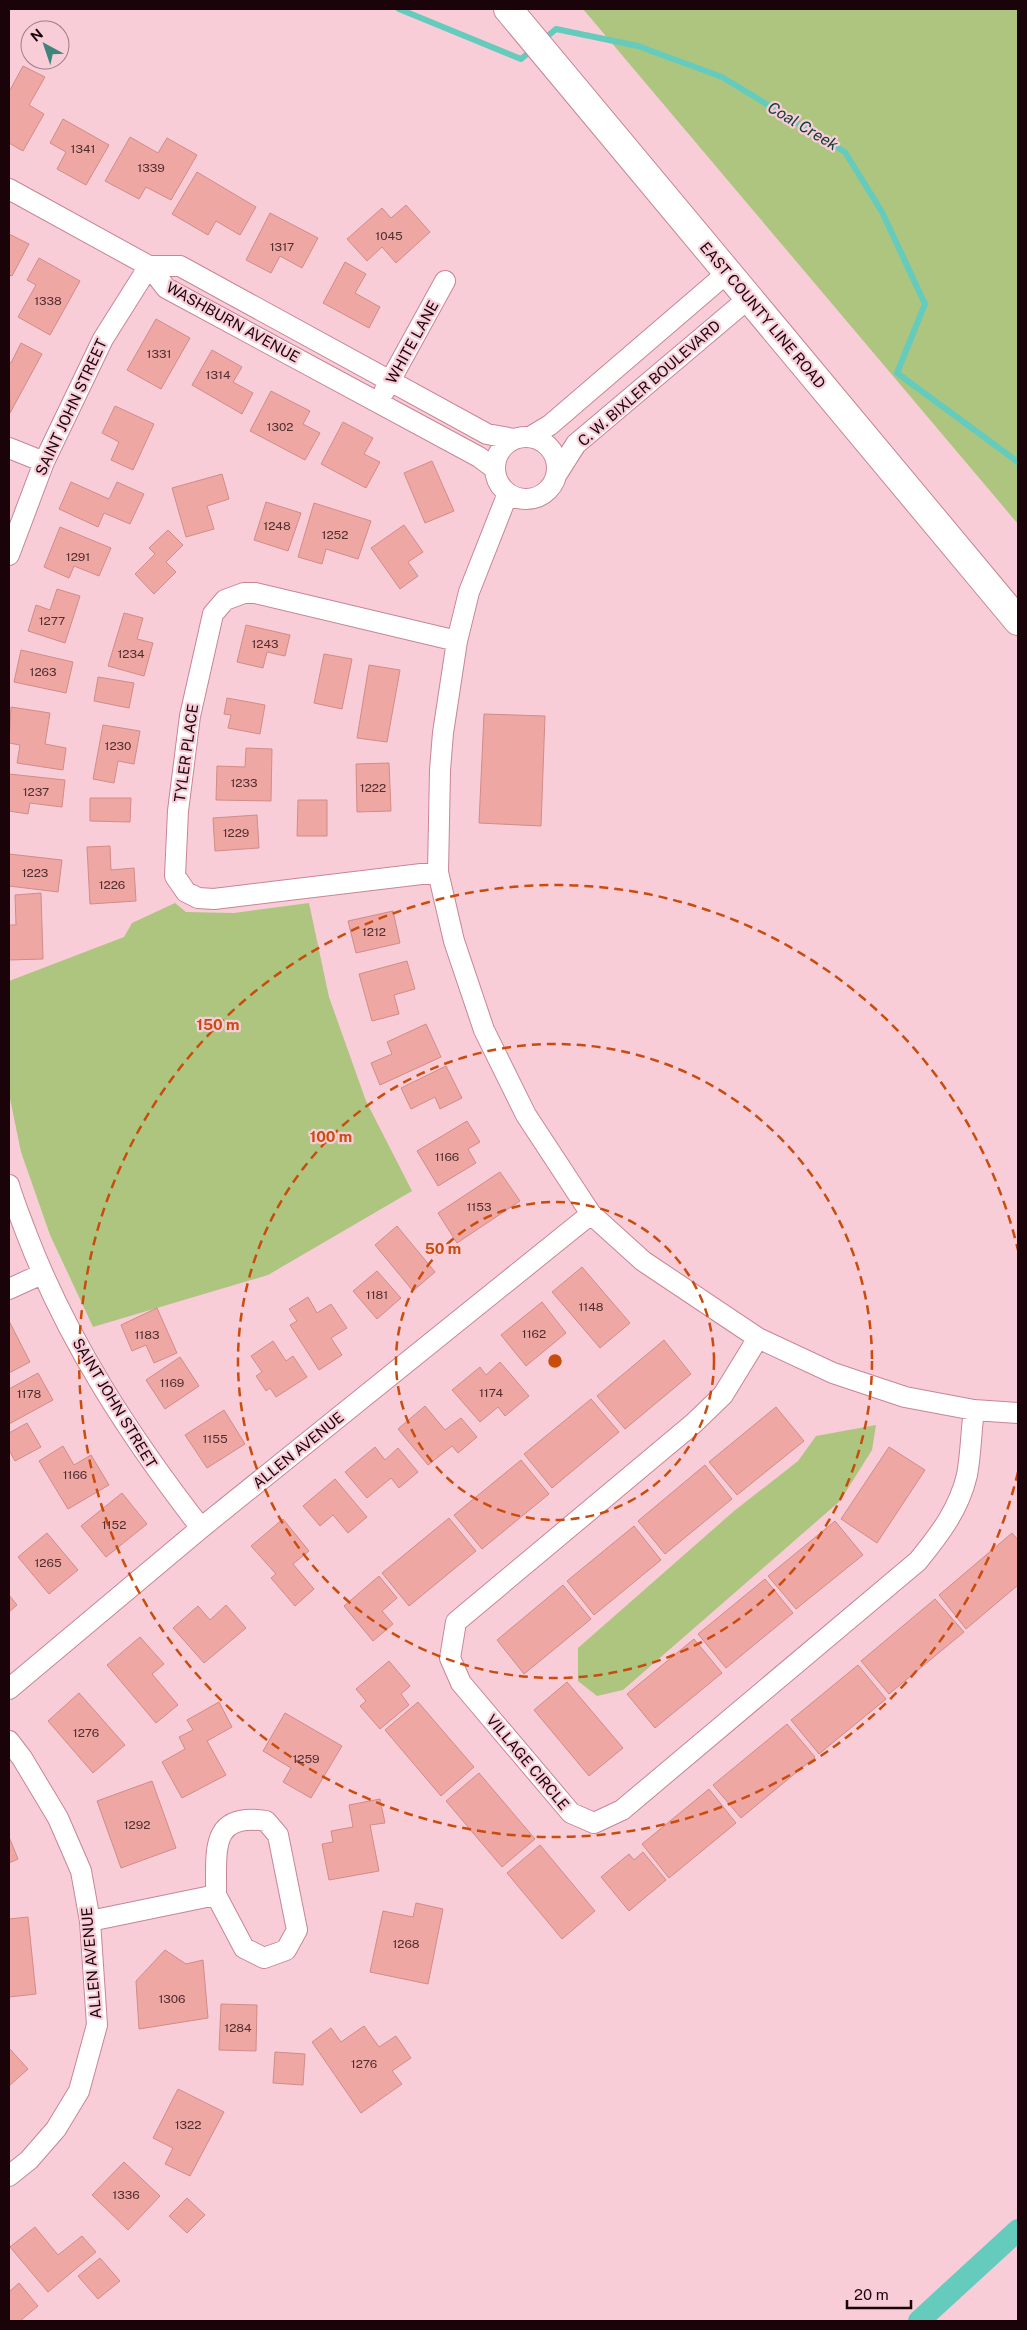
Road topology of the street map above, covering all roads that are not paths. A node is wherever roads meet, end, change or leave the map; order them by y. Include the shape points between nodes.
1 (513, 15) edge
2 (9, 189) edge
3 (148, 266) junction
4 (727, 273) junction
5 (445, 281) dead end
6 (749, 298) junction
7 (391, 380) junction
8 (378, 402) junction
9 (522, 438) junction
10 (9, 448) edge
11 (44, 462) junction
12 (495, 469) junction
13 (557, 474) junction
14 (508, 493) junction
15 (9, 555) edge
16 (1018, 621) edge
17 (457, 641) junction
18 (438, 872) junction
19 (9, 1186) edge
20 (591, 1214) junction
21 (42, 1274) junction
22 (9, 1290) edge
23 (758, 1338) junction
24 (974, 1410) junction
25 (1018, 1413) edge
26 (201, 1528) junction
27 (9, 1689) edge
28 (9, 1740) edge
29 (216, 1895) junction
30 (90, 1921) junction
31 (9, 2176) edge

1 - 4 main road, EAST COUNTY LINE ROAD
2 - 3 street
3 - 7 street, WASHBURN AVENUE via 180,266
3 - 8 street, WASHBURN AVENUE via 166,288
3 - 11 street, SAINT JOHN STREET via 103,339
4 - 6 main road, EAST COUNTY LINE ROAD
4 - 9 street via 550,425
5 - 7 street, WHITE LANE
6 - 13 street, C. W. BIXLER BOULEVARD via 576,444
6 - 16 main road, EAST COUNTY LINE ROAD
7 - 8 street, WHITE LANE
7 - 9 street, WASHBURN AVENUE via 487,434
8 - 12 street, WASHBURN AVENUE
9 - 12 street via 500,451
9 - 13 street via 540,439 552,450 558,464
10 - 11 street
11 - 15 street, SAINT JOHN STREET
12 - 14 street via 496,478
13 - 14 street via 554,484 538,497 517,498
14 - 17 street via 469,592
17 - 18 street via 440,760
17 - 18 street, TYLER PLACE via 256,593 244,593 225,600 213,614 194,698 178,811 175,876 186,892 198,898 214,899
18 - 20 street via 454,941 484,1030 526,1115
19 - 21 street, SAINT JOHN STREET
20 - 23 street via 643,1260
20 - 26 street, ALLEN AVENUE
21 - 22 street
21 - 26 street, SAINT JOHN STREET via 91,1370 152,1465
23 - 24 street via 833,1373 904,1397
23 - 24 street, VILLAGE CIRCLE via 723,1394 694,1423 456,1622 450,1658 461,1683 571,1813 594,1823 622,1810 918,1561 942,1533 956,1507 967,1474
24 - 25 street
26 - 27 street, ALLEN AVENUE
28 - 30 street, ALLEN AVENUE via 58,1818 81,1871
29 - 29 street via 218,1838 230,1824 249,1818 266,1821 278,1835 297,1930 286,1949 264,1958 244,1948
29 - 30 street
30 - 31 street, ALLEN AVENUE via 97,2024 79,2091 56,2129 29,2160

